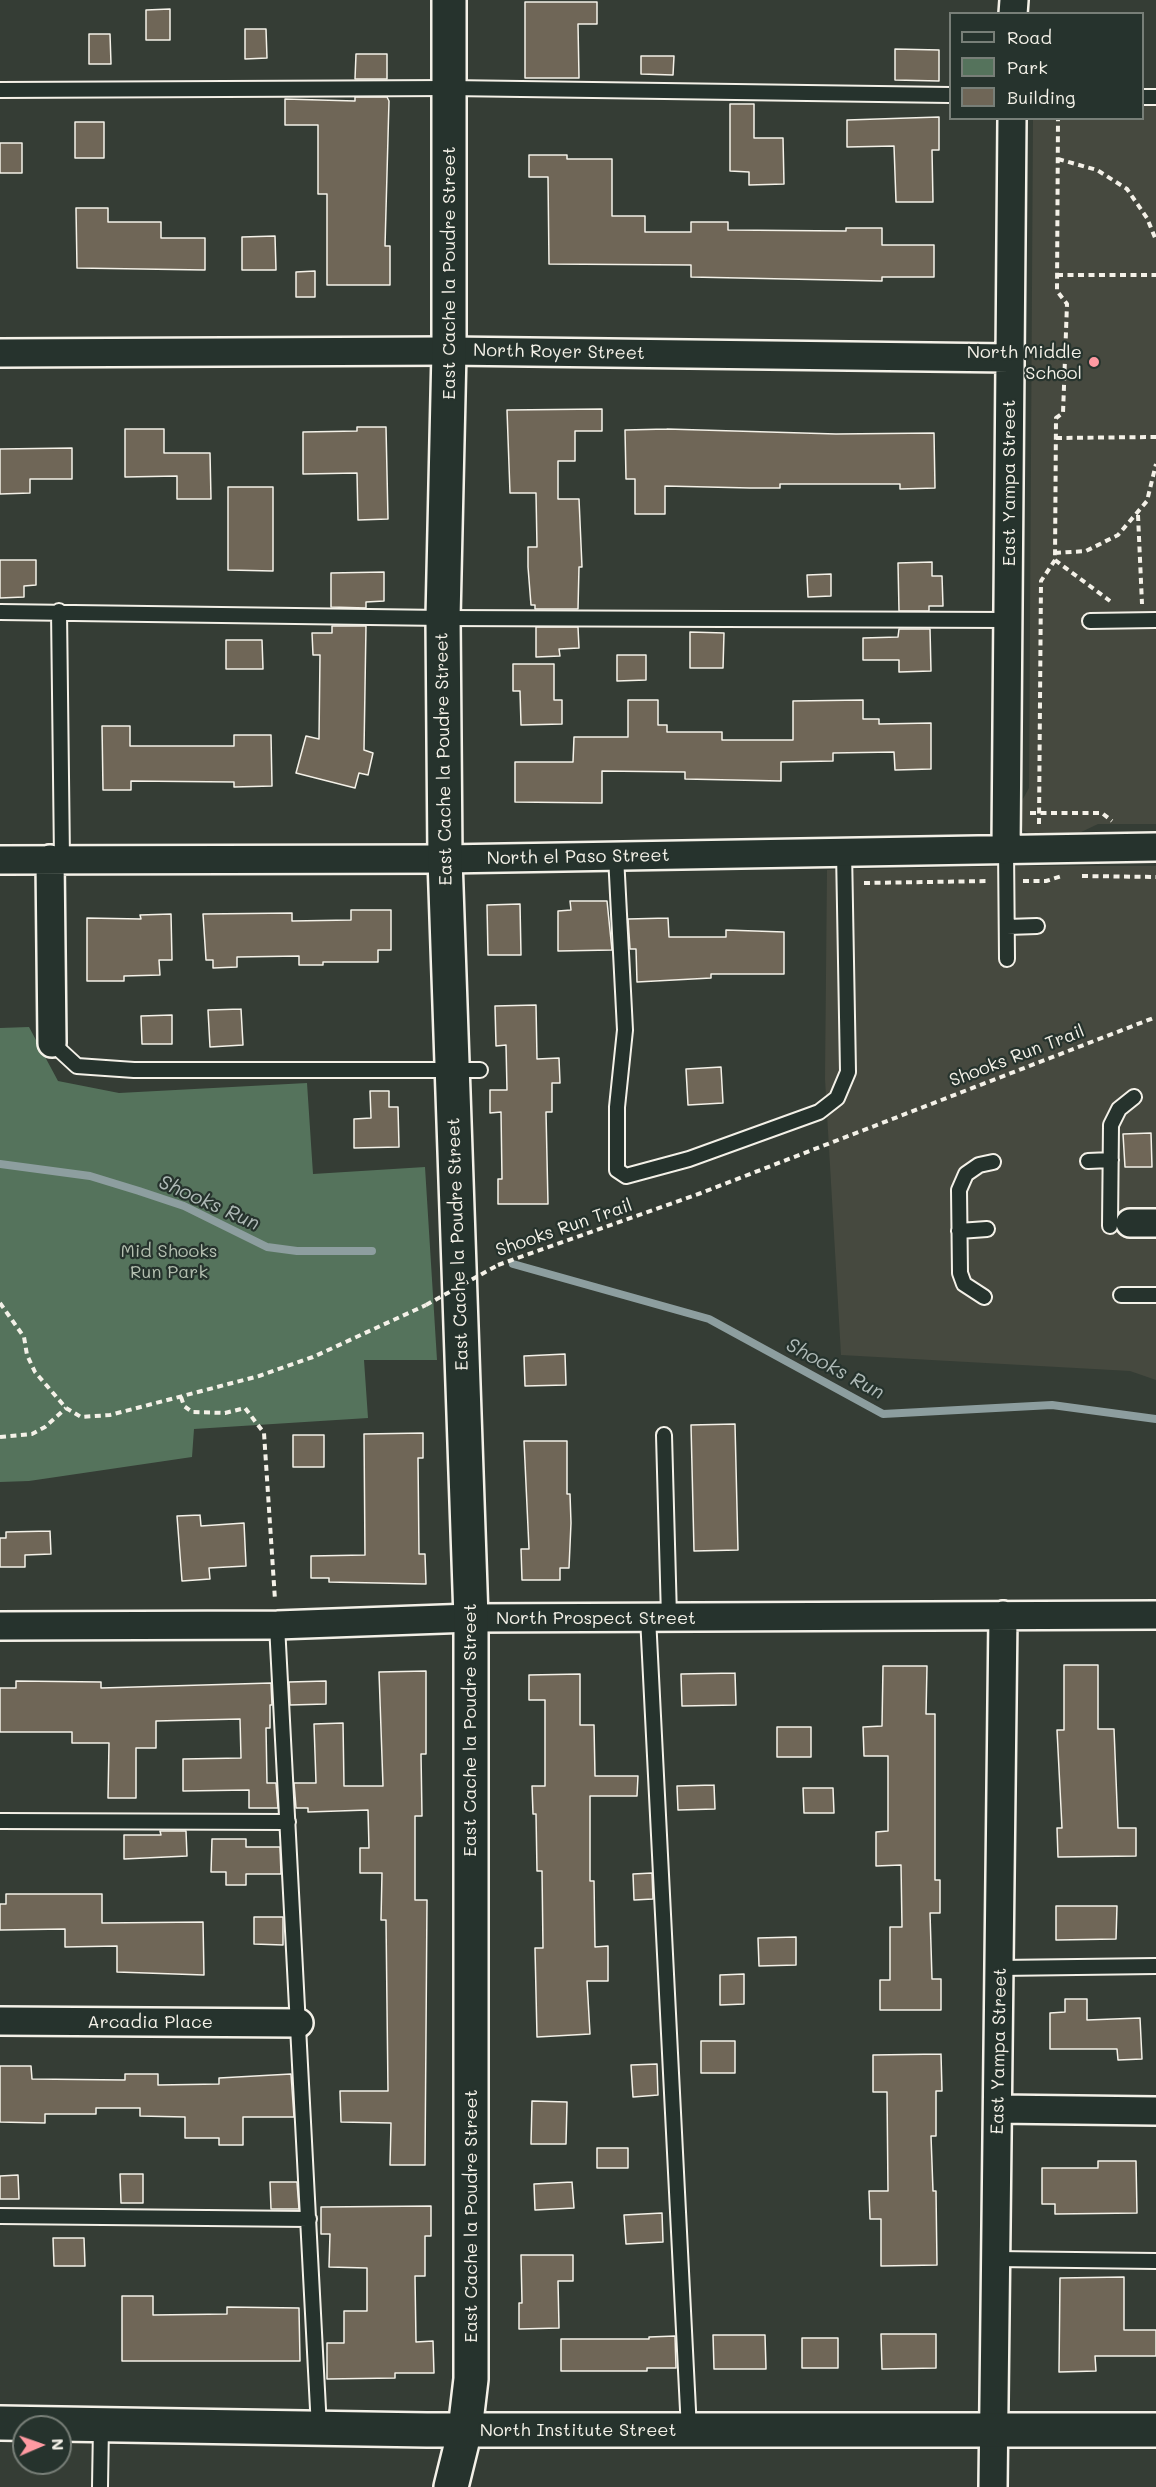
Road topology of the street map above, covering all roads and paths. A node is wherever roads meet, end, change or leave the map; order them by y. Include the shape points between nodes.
1 (449, 0) edge
2 (450, 88) junction
3 (0, 90) edge
4 (949, 95) edge
5 (1012, 120) edge
6 (1058, 120) edge
7 (1058, 159) junction
8 (1156, 240) edge
9 (1057, 275) junction
10 (1156, 275) edge
11 (449, 351) junction
12 (0, 353) edge
13 (1009, 358) junction
14 (1156, 437) edge
15 (1056, 438) junction
16 (1156, 464) edge
17 (1138, 514) junction
18 (1055, 553) junction
19 (1055, 560) junction
20 (1142, 604) junction
21 (1149, 604) dead end
22 (1133, 605) dead end
23 (1116, 606) dead end
24 (0, 612) edge
25 (59, 612) junction
26 (443, 618) junction
27 (1008, 620) junction
28 (1156, 620) edge
29 (1090, 621) dead end
30 (1026, 813) dead end
31 (1039, 813) junction
32 (1121, 821) dead end
33 (1039, 830) dead end
34 (1156, 847) edge
35 (1006, 848) junction
36 (844, 851) junction
37 (616, 856) junction
38 (56, 859) junction
39 (444, 859) junction
40 (0, 860) edge
41 (1037, 926) dead end
42 (1007, 927) junction
43 (1007, 959) dead end
44 (1156, 1017) edge
45 (52, 1043) joint
46 (466, 1070) junction
47 (1134, 1097) dead end
48 (1111, 1160) junction
49 (1088, 1161) dead end
50 (993, 1162) dead end
51 (1132, 1224) edge
52 (987, 1229) dead end
53 (959, 1231) junction
54 (1121, 1295) dead end
55 (1156, 1295) edge
56 (984, 1297) dead end
57 (0, 1303) edge
58 (181, 1396) junction
59 (66, 1408) junction
60 (664, 1435) dead end
61 (0, 1437) edge
62 (1003, 1615) junction
63 (1156, 1615) edge
64 (658, 1617) junction
65 (471, 1618) junction
66 (277, 1625) junction
67 (0, 1626) edge
68 (0, 1821) edge
69 (288, 1822) junction
70 (1156, 1966) edge
71 (999, 1968) junction
72 (0, 2021) edge
73 (299, 2023) junction
74 (998, 2109) junction
75 (1156, 2111) edge
76 (0, 2217) edge
77 (309, 2219) junction
78 (996, 2259) junction
79 (1156, 2261) edge
80 (0, 2423) edge
81 (101, 2425) junction
82 (319, 2428) junction
83 (993, 2429) junction
84 (465, 2430) junction
85 (689, 2430) junction
86 (1156, 2430) edge
87 (100, 2487) edge
88 (451, 2487) edge
89 (993, 2487) edge

1 - 2 street, East Cache la Poudre Street
2 - 3 lane
2 - 4 lane
2 - 11 street, East Cache la Poudre Street
5 - 13 street, East Yampa Street
6 - 7 path
7 - 8 path via 1097,170 1127,189 1148,218
7 - 9 path
9 - 10 path
9 - 15 path via 1057,291 1067,304 1063,412 1056,418
11 - 12 street, North Royer Street
11 - 13 street, North Royer Street
11 - 26 street, East Cache la Poudre Street
13 - 27 street, East Yampa Street
14 - 15 path
15 - 18 path
16 - 17 path via 1147,501
17 - 18 path via 1118,535 1086,551
17 - 20 path
18 - 19 path
19 - 23 path
19 - 31 path via 1041,581
20 - 21 path
20 - 22 path
24 - 25 lane
25 - 26 lane
25 - 38 lane
26 - 27 lane
26 - 39 street, East Cache la Poudre Street
27 - 35 street, East Yampa Street
28 - 29 lane
30 - 31 path
31 - 32 path via 1102,813 1109,821
31 - 33 path
34 - 35 street, North el Paso Street
35 - 36 street, North el Paso Street
35 - 42 lane
36 - 37 street, North el Paso Street
36 - 37 lane via 848,1072 837,1098 819,1112 689,1159 626,1176 617,1170 617,1107 625,1030
37 - 39 street, North el Paso Street
38 - 39 street, North el Paso Street
38 - 40 street, North el Paso Street
38 - 45 street
39 - 46 street, East Cache la Poudre Street
41 - 42 lane
42 - 43 lane
44 - 58 path, Shooks Run Trail, bridge via 701,1193 498,1265 426,1305 313,1357 260,1376
45 - 46 lane via 77,1066 134,1070
46 - 65 street, East Cache la Poudre Street
47 - 48 lane via 1119,1109 1111,1125
48 - 49 lane
48 - 51 lane
50 - 53 lane via 966,1174 959,1190
52 - 53 lane
53 - 56 lane via 964,1284
54 - 55 lane
57 - 59 path via 24,1337 34,1372
58 - 59 path, Shooks Run Trail via 110,1415 81,1417
58 - 66 path via 184,1406 192,1412 225,1413 245,1408 264,1433
59 - 61 path via 32,1434
60 - 64 lane
62 - 63 street, North Prospect Street
62 - 64 street, North Prospect Street
62 - 71 street, East Yampa Street
64 - 65 street, North Prospect Street
64 - 85 lane
65 - 66 street, North Prospect Street
65 - 84 street, East Cache la Poudre Street via 471,2379
66 - 67 street, North Prospect Street
66 - 69 lane
68 - 69 lane
69 - 73 lane
70 - 71 lane
71 - 74 street, East Yampa Street
72 - 73 street, Arcadia Place
73 - 77 lane
74 - 75 street
74 - 78 street, East Yampa Street
76 - 77 lane
77 - 82 lane
78 - 79 lane
78 - 83 street, East Yampa Street
80 - 81 street, North Institute Street
81 - 82 street, North Institute Street
81 - 87 lane
82 - 84 street, North Institute Street
83 - 85 street, North Institute Street
83 - 86 street, North Institute Street
83 - 89 street, East Yampa Street
84 - 85 street, North Institute Street
84 - 88 street, East Cache la Poudre Street

